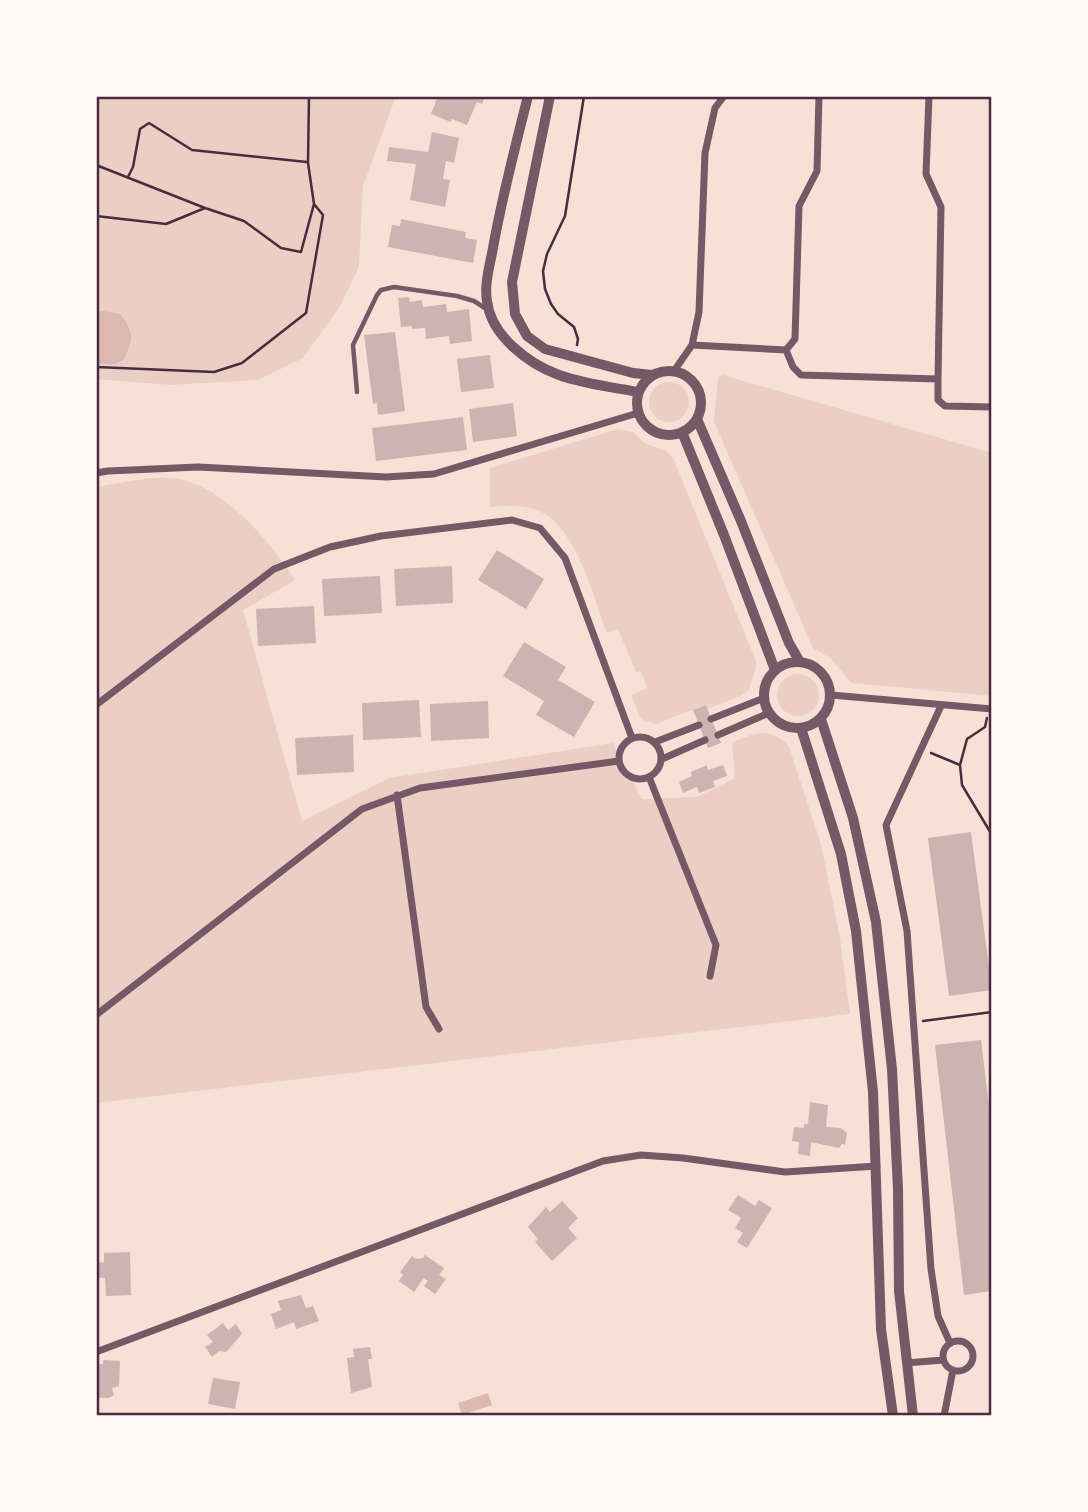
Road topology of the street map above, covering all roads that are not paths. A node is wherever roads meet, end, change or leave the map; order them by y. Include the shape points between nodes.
1 (528, 96) edge
2 (550, 96) edge
3 (724, 96) edge
4 (818, 96) edge
5 (929, 96) edge
6 (489, 311) junction
7 (692, 345) junction
8 (786, 350) junction
9 (674, 371) junction
10 (652, 375) junction
11 (938, 379) junction
12 (357, 392) dead end
13 (638, 392) junction
14 (992, 407) edge
15 (638, 414) junction
16 (697, 419) junction
17 (682, 432) junction
18 (96, 473) edge
19 (800, 662) junction
20 (775, 670) junction
21 (831, 695) junction
22 (764, 698) junction
23 (96, 705) edge
24 (941, 706) junction
25 (990, 709) edge
26 (769, 713) junction
27 (711, 719) dead end
28 (821, 719) junction
29 (699, 724) dead end
30 (801, 728) junction
31 (718, 735) dead end
32 (632, 738) junction
33 (705, 740) dead end
34 (655, 742) junction
35 (662, 759) junction
36 (619, 761) junction
37 (649, 778) junction
38 (397, 796) junction
39 (710, 976) dead end
40 (96, 1015) edge
41 (439, 1029) dead end
42 (877, 1166) junction
43 (950, 1343) junction
44 (96, 1352) edge
45 (943, 1360) junction
46 (906, 1363) junction
47 (953, 1370) junction
48 (893, 1416) edge
49 (914, 1416) edge
50 (944, 1416) edge

1 - 6 street via 486,284
2 - 10 street via 515,262 515,314 527,336 545,349
3 - 7 street via 715,108 705,153 699,312
4 - 8 street via 817,171 799,206 795,339
5 - 11 street via 926,174 941,207
6 - 12 lane via 457,296 394,287 382,290 353,345
6 - 13 street via 506,340 540,366 559,375
7 - 8 street
7 - 9 street
8 - 11 street via 801,375
9 - 10 street
9 - 16 street via 692,380 698,389 701,409
10 - 13 street
11 - 14 street via 938,400 945,406
13 - 15 street
15 - 17 street via 656,432
15 - 18 street via 434,474 386,477 198,467
16 - 17 street
16 - 19 street
17 - 20 street
19 - 20 street
19 - 21 street via 825,676
20 - 22 street via 766,683
21 - 24 street
21 - 28 street
22 - 26 street
22 - 27 street
23 - 32 street via 274,569 330,547 381,536 512,520 540,528 565,558
24 - 25 street
24 - 43 street via 886,825 907,931 931,1269 938,1316
26 - 30 street via 782,725
26 - 31 street
28 - 30 street
28 - 46 street via 853,818 876,922 892,1069 899,1291
29 - 34 street
30 - 42 street via 841,854 856,930
32 - 34 street
32 - 36 street via 622,748
33 - 35 street
34 - 35 street
35 - 37 street
36 - 37 street via 625,773 636,779
36 - 38 street via 420,788
37 - 39 street via 716,945
38 - 40 street via 362,809
38 - 41 street via 426,1007
42 - 44 street via 785,1172 641,1155 603,1161
42 - 48 street via 881,1329
43 - 45 street
43 - 47 street via 965,1343 973,1355 967,1368
45 - 46 street
45 - 47 street
46 - 49 street
47 - 50 street

